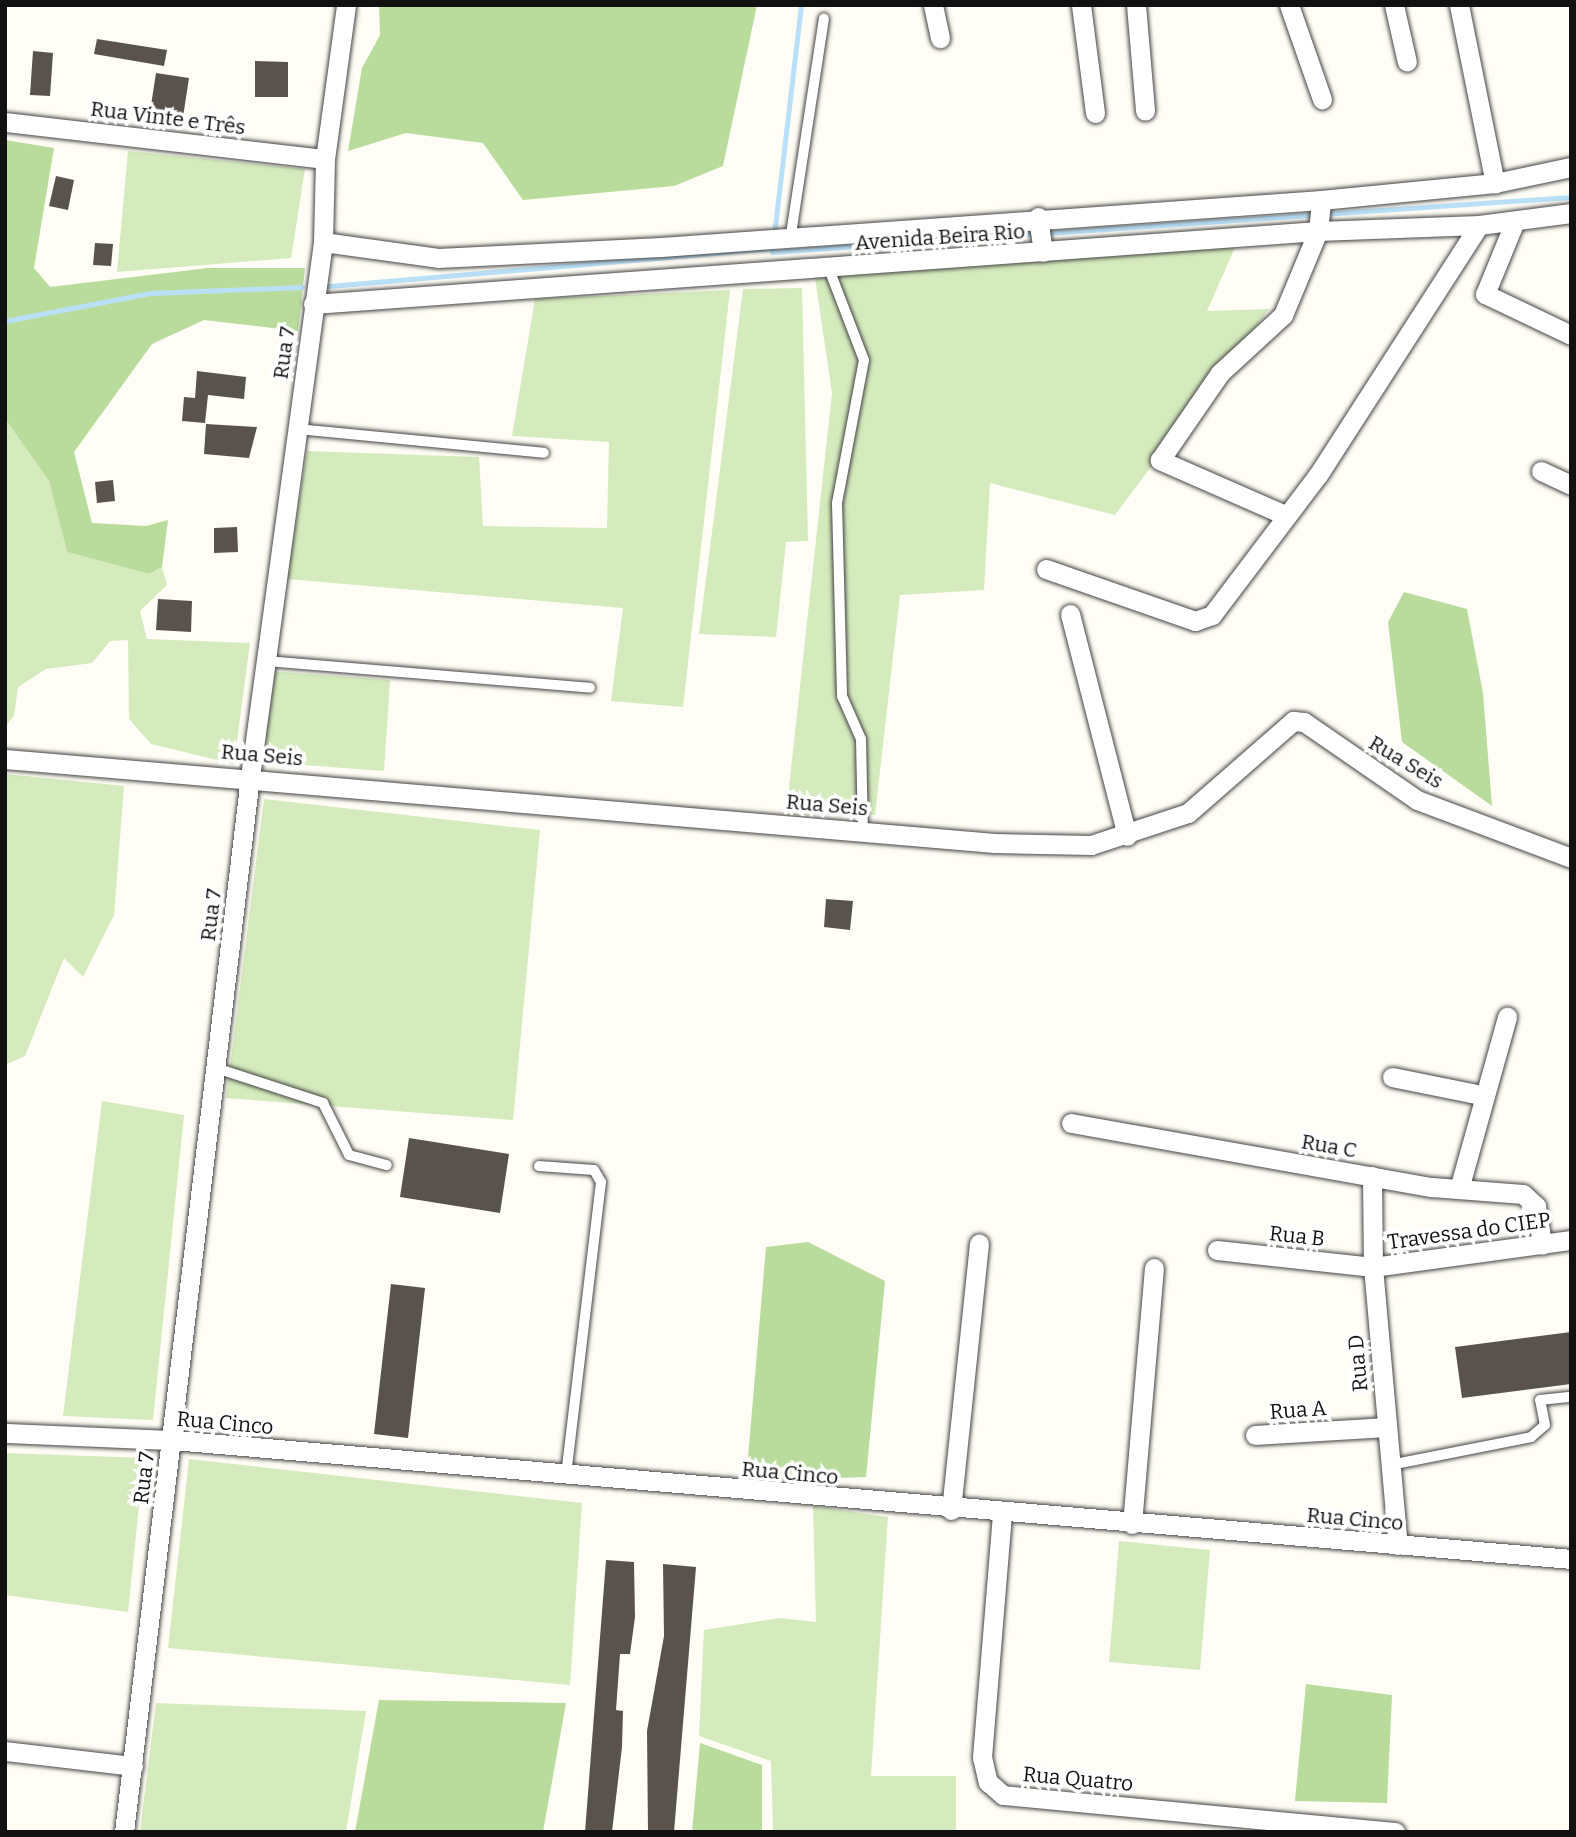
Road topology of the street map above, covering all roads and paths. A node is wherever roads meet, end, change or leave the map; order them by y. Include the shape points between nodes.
1 (346, 5) edge
2 (933, 5) edge
3 (1081, 5) edge
4 (1136, 5) edge
5 (1289, 5) edge
6 (1394, 5) edge
7 (1459, 5) edge
8 (824, 19) dead end
9 (940, 38) dead end
10 (1407, 62) dead end
11 (1322, 99) dead end
12 (1145, 111) dead end
13 (1095, 113) dead end
14 (5, 122) edge
15 (325, 159) junction
16 (1571, 167) edge
17 (1495, 183) junction
18 (1571, 213) edge
19 (1320, 216) junction
20 (1515, 221) junction
21 (1479, 225) junction
22 (1041, 234) junction
23 (779, 235) junction
24 (323, 242) junction
25 (660, 263) junction
26 (829, 269) junction
27 (313, 304) junction
28 (1571, 335) edge
29 (296, 428) junction
30 (544, 453) dead end
31 (1541, 471) dead end
32 (1571, 485) edge
33 (1285, 515) junction
34 (1046, 569) dead end
35 (1070, 614) dead end
36 (265, 662) junction
37 (590, 688) dead end
38 (5, 759) edge
39 (250, 777) junction
40 (863, 831) junction
41 (1127, 836) junction
42 (1571, 858) edge
43 (1507, 1017) dead end
44 (216, 1068) junction
45 (1392, 1077) dead end
46 (1480, 1095) junction
47 (1071, 1123) dead end
48 (387, 1165) dead end
49 (539, 1166) dead end
50 (1372, 1176) junction
51 (1459, 1189) junction
52 (1571, 1241) edge
53 (979, 1243) dead end
54 (1542, 1245) junction
55 (1217, 1250) dead end
56 (1373, 1267) junction
57 (1154, 1268) dead end
58 (1571, 1397) edge
59 (1386, 1427) junction
60 (5, 1433) edge
61 (1255, 1435) dead end
62 (172, 1440) junction
63 (1390, 1465) junction
64 (566, 1478) junction
65 (951, 1510) junction
66 (1002, 1514) junction
67 (1132, 1524) junction
68 (1398, 1545) junction
69 (1571, 1559) edge
70 (5, 1751) edge
71 (133, 1766) junction
72 (124, 1832) edge
73 (1395, 1832) edge

1 - 15 street, Rua 7
2 - 9 street
3 - 13 street
4 - 12 street
5 - 11 street
6 - 10 street
7 - 17 street
8 - 23 lane
14 - 15 street, Rua Vinte e Três
15 - 24 street, Rua 7
16 - 17 street, Avenida Beira Rio
17 - 19 street, Avenida Beira Rio
18 - 20 street, Avenida Beira Rio
19 - 21 street, Avenida Beira Rio
19 - 22 street, Avenida Beira Rio
19 - 22 street, Avenida Beira Rio
19 - 33 street via 1283,315 1220,373 1160,460
20 - 21 street, Avenida Beira Rio
20 - 28 street via 1485,294
21 - 33 street via 1339,444
22 - 23 street, Avenida Beira Rio
22 - 26 street, Avenida Beira Rio
23 - 25 street, Avenida Beira Rio
24 - 25 street, Avenida Beira Rio via 438,258
24 - 27 street, Rua 7
25 - 26 street, Avenida Beira Rio
25 - 27 street, Avenida Beira Rio
26 - 40 lane via 864,360 837,503 842,696 861,739
27 - 29 street, Rua 7
29 - 30 lane
29 - 36 street, Rua 7
31 - 32 street
33 - 34 street via 1205,619
35 - 41 street
36 - 37 lane
36 - 39 street, Rua 7
38 - 39 street, Rua Seis
39 - 40 street, Rua Seis
39 - 44 street, Rua 7
40 - 41 street, Rua Seis via 1091,845
41 - 42 street, Rua Seis via 1210,798 1283,724 1293,721 1304,722 1417,800
43 - 46 street
44 - 48 lane via 323,1103 349,1154
44 - 62 street, Rua 7
45 - 46 street
46 - 51 street
47 - 50 street, Rua C
49 - 64 lane via 594,1170 601,1182
50 - 51 street, Rua C
50 - 56 street, Rua D
51 - 54 street, Rua C via 1531,1198
52 - 54 street, Travessa do CIEP
53 - 65 street
54 - 56 street, Travessa do CIEP
55 - 56 street, Rua B
56 - 59 street, Rua D
57 - 67 street
58 - 63 lane via 1540,1400 1545,1425 1531,1437
59 - 61 street, Rua A
59 - 63 street, Rua D
60 - 62 street, Rua Cinco
62 - 64 street, Rua Cinco
62 - 71 street, Rua 7
63 - 68 street, Rua D
64 - 65 street, Rua Cinco
65 - 66 street, Rua Cinco
66 - 67 street, Rua Cinco
66 - 73 street, Rua Quatro via 982,1757 988,1782 1003,1795
67 - 68 street, Rua Cinco
68 - 69 street, Rua Cinco
70 - 71 street
71 - 72 street, Rua 7

